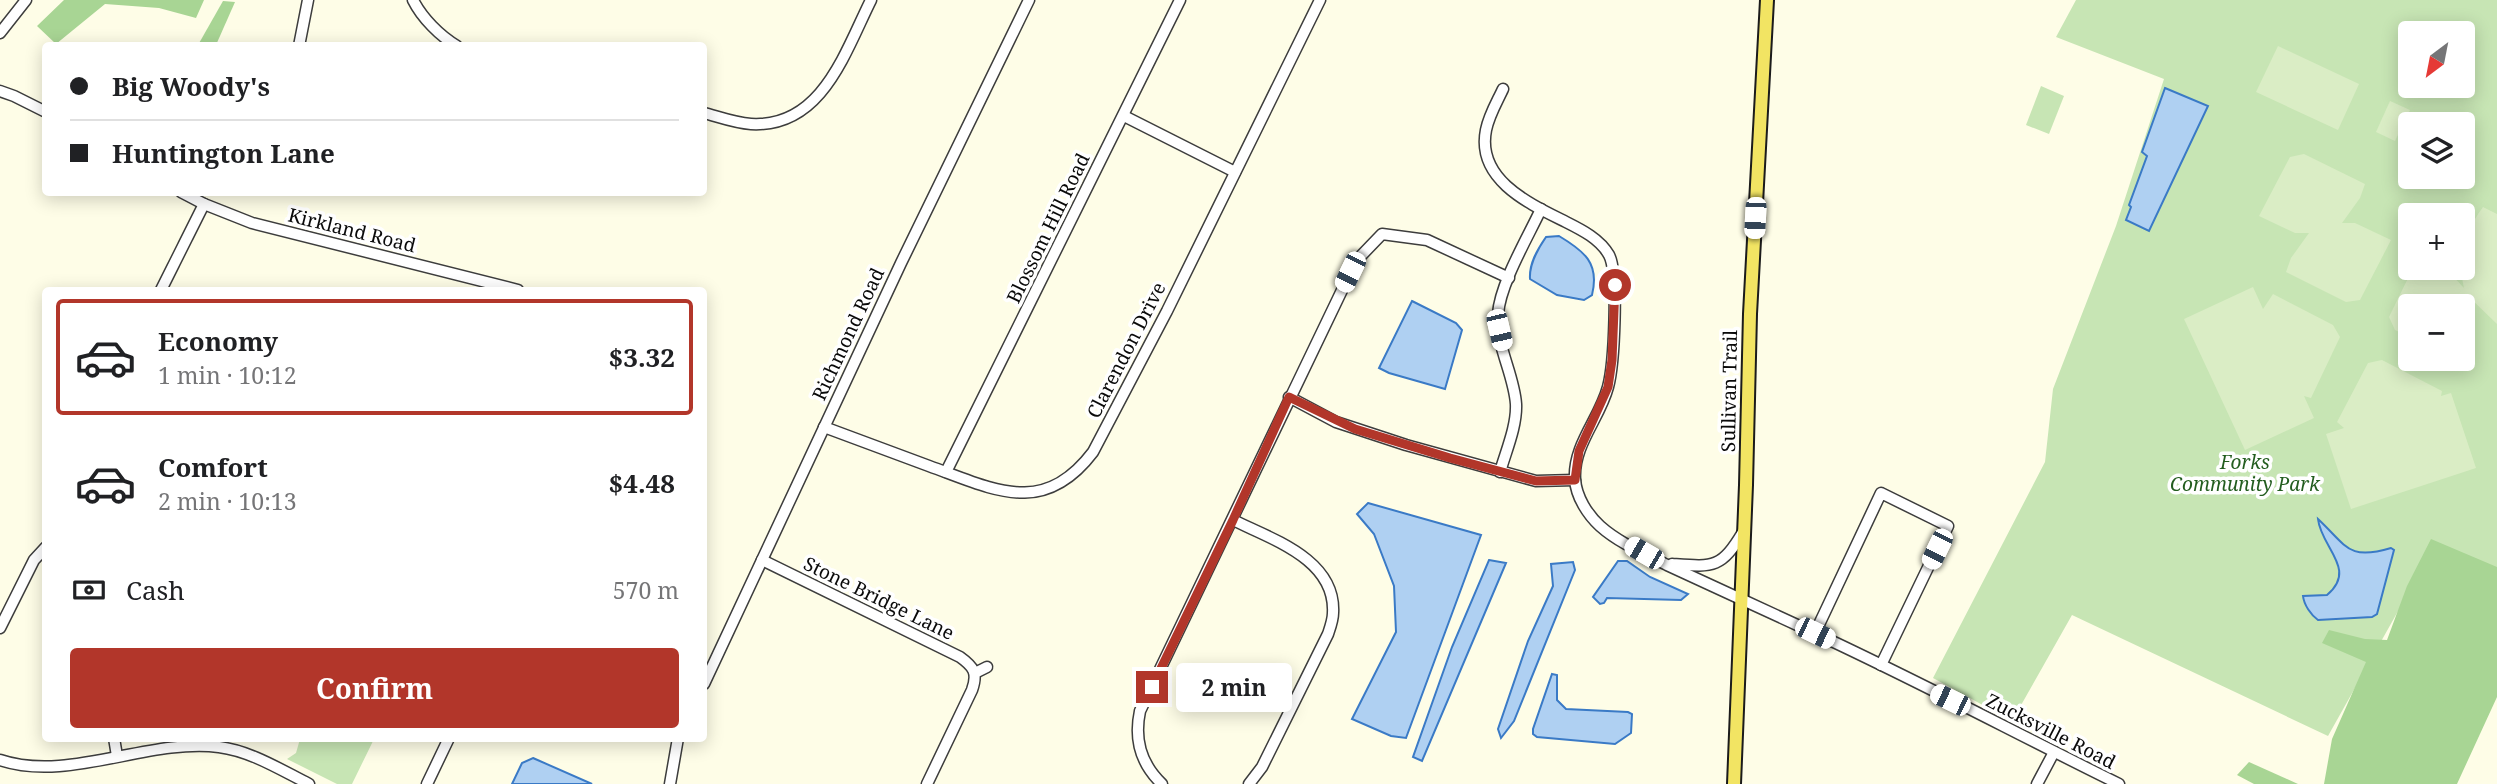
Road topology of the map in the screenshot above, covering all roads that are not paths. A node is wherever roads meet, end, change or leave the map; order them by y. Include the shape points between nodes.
1 (26, 0) edge
2 (308, 0) edge
3 (413, 0) edge
4 (871, 0) edge
5 (1029, 0) edge
6 (1180, 0) edge
7 (1320, 0) edge
8 (1767, 0) edge
9 (0, 33) edge
10 (300, 42) edge
11 (452, 42) edge
12 (1503, 89) dead end
13 (0, 91) edge
14 (42, 109) edge
15 (707, 114) edge
16 (1124, 116) junction
17 (1235, 172) junction
18 (189, 196) edge
19 (204, 204) junction
20 (1541, 209) junction
21 (1509, 278) junction
22 (162, 287) edge
23 (506, 287) edge
24 (1289, 397) junction
25 (824, 428) junction
26 (946, 472) junction
27 (1500, 472) junction
28 (1575, 480) junction
29 (1233, 520) junction
30 (1744, 530) junction
31 (42, 551) edge
32 (761, 560) junction
33 (1664, 563) junction
34 (1742, 599) junction
35 (0, 628) edge
36 (1815, 633) junction
37 (1881, 665) junction
38 (987, 667) dead end
39 (975, 673) junction
40 (707, 677) edge
41 (115, 742) edge
42 (447, 742) edge
43 (677, 742) edge
44 (2054, 752) junction
45 (117, 755) junction
46 (0, 760) edge
47 (287, 773) junction
48 (282, 784) edge
49 (309, 784) edge
50 (427, 784) edge
51 (670, 784) edge
52 (927, 784) edge
53 (1162, 784) edge
54 (1249, 784) edge
55 (1734, 784) edge
56 (2037, 784) edge
57 (2119, 784) edge

1 - 9 street
2 - 10 street
3 - 11 street
4 - 15 street via 834,74 800,113 764,123
5 - 25 street, Richmond Road
6 - 16 street, Blossom Hill Road
7 - 17 street, Clarendon Drive
8 - 30 main road, Sullivan Trail via 1749,314
12 - 20 street via 1485,132 1490,165 1509,189
13 - 14 street
16 - 17 street
16 - 26 street, Blossom Hill Road
17 - 26 street, Clarendon Drive via 1155,334 1080,469 1040,490 1006,493
18 - 19 street, Kirkland Road
19 - 22 street
19 - 23 street, Kirkland Road via 252,223
20 - 21 street
20 - 28 street via 1587,232 1608,254 1615,285 1608,387 1579,451
21 - 24 street via 1427,240 1382,234 1356,261
21 - 27 street via 1498,314 1516,415
24 - 27 street via 1355,429
24 - 29 street
25 - 26 street, Clarendon Drive
25 - 32 street, Richmond Road
27 - 28 street via 1536,481
28 - 33 street, Zucksville Road via 1584,508 1601,527
29 - 53 street via 1140,711 1138,743 1144,762
29 - 54 street via 1313,564 1331,593 1333,613 1328,634 1262,767
30 - 33 street via 1719,562 1702,566
30 - 34 main road, Sullivan Trail
31 - 35 street
32 - 39 street, Stone Bridge Lane via 960,657
32 - 40 street, Richmond Road
33 - 34 street, Zucksville Road
34 - 36 street, Zucksville Road
34 - 55 main road, Sullivan Trail
36 - 37 street, Zucksville Road
36 - 37 street via 1881,493 1948,526
37 - 44 street, Zucksville Road
38 - 39 street
39 - 52 street via 972,690
41 - 45 street
42 - 50 street
43 - 51 street
44 - 56 street
44 - 57 street, Zucksville Road
45 - 46 street via 54,767 18,766
45 - 47 street via 219,747
47 - 48 street
47 - 49 street

